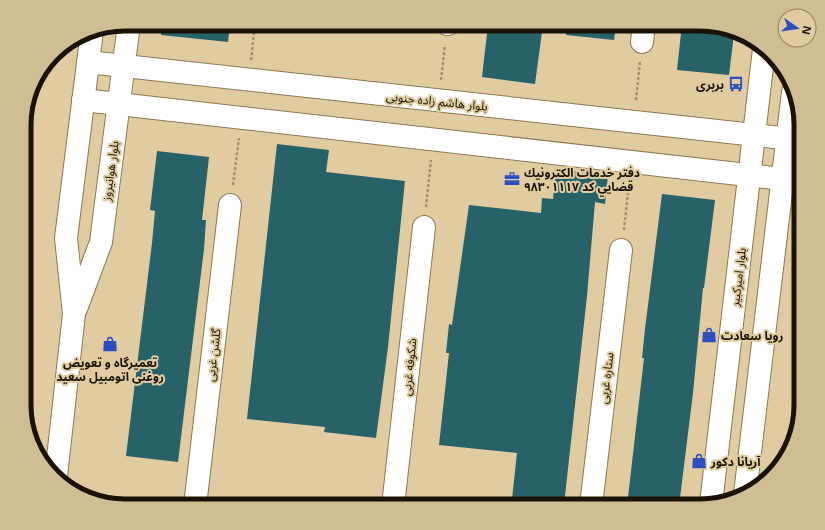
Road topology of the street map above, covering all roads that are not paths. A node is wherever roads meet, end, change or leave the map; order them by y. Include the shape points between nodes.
1 (128, 31) edge
2 (91, 37) edge
3 (763, 55) edge
4 (88, 62) junction
5 (125, 66) junction
6 (83, 100) junction
7 (120, 104) junction
8 (793, 115) edge
9 (754, 136) junction
10 (794, 140) edge
11 (749, 176) junction
12 (791, 180) edge
13 (230, 205) road end
14 (424, 227) road end
15 (621, 250) road end
16 (74, 314) junction
17 (57, 470) edge
18 (746, 486) edge
19 (712, 498) edge
20 (196, 499) edge
21 (394, 499) edge
22 (592, 499) edge

1 - 5 street, بلوار هوانیروز
2 - 4 street, بلوار هوانیروز
3 - 9 street, بلوار امیرکبیر
4 - 5 street, بلوار هاشم زاده جنوبی
4 - 6 street, بلوار هوانیروز
5 - 7 street, بلوار هوانیروز
5 - 9 street, بلوار هاشم زاده جنوبی
6 - 7 street
6 - 16 street, بلوار هوانیروز via 66,238
7 - 11 street
7 - 16 street, بلوار هوانیروز via 101,242
8 - 10 street
9 - 10 street, بلوار هاشم زاده جنوبی
9 - 11 street, بلوار امیرکبیر
10 - 12 street
11 - 12 street
11 - 19 street, بلوار امیرکبیر
12 - 18 street
13 - 20 street, گلشن غربی
14 - 21 street, شکوفه غربی
15 - 22 street, ستاره غربی
16 - 17 street, بلوار هوانیروز

